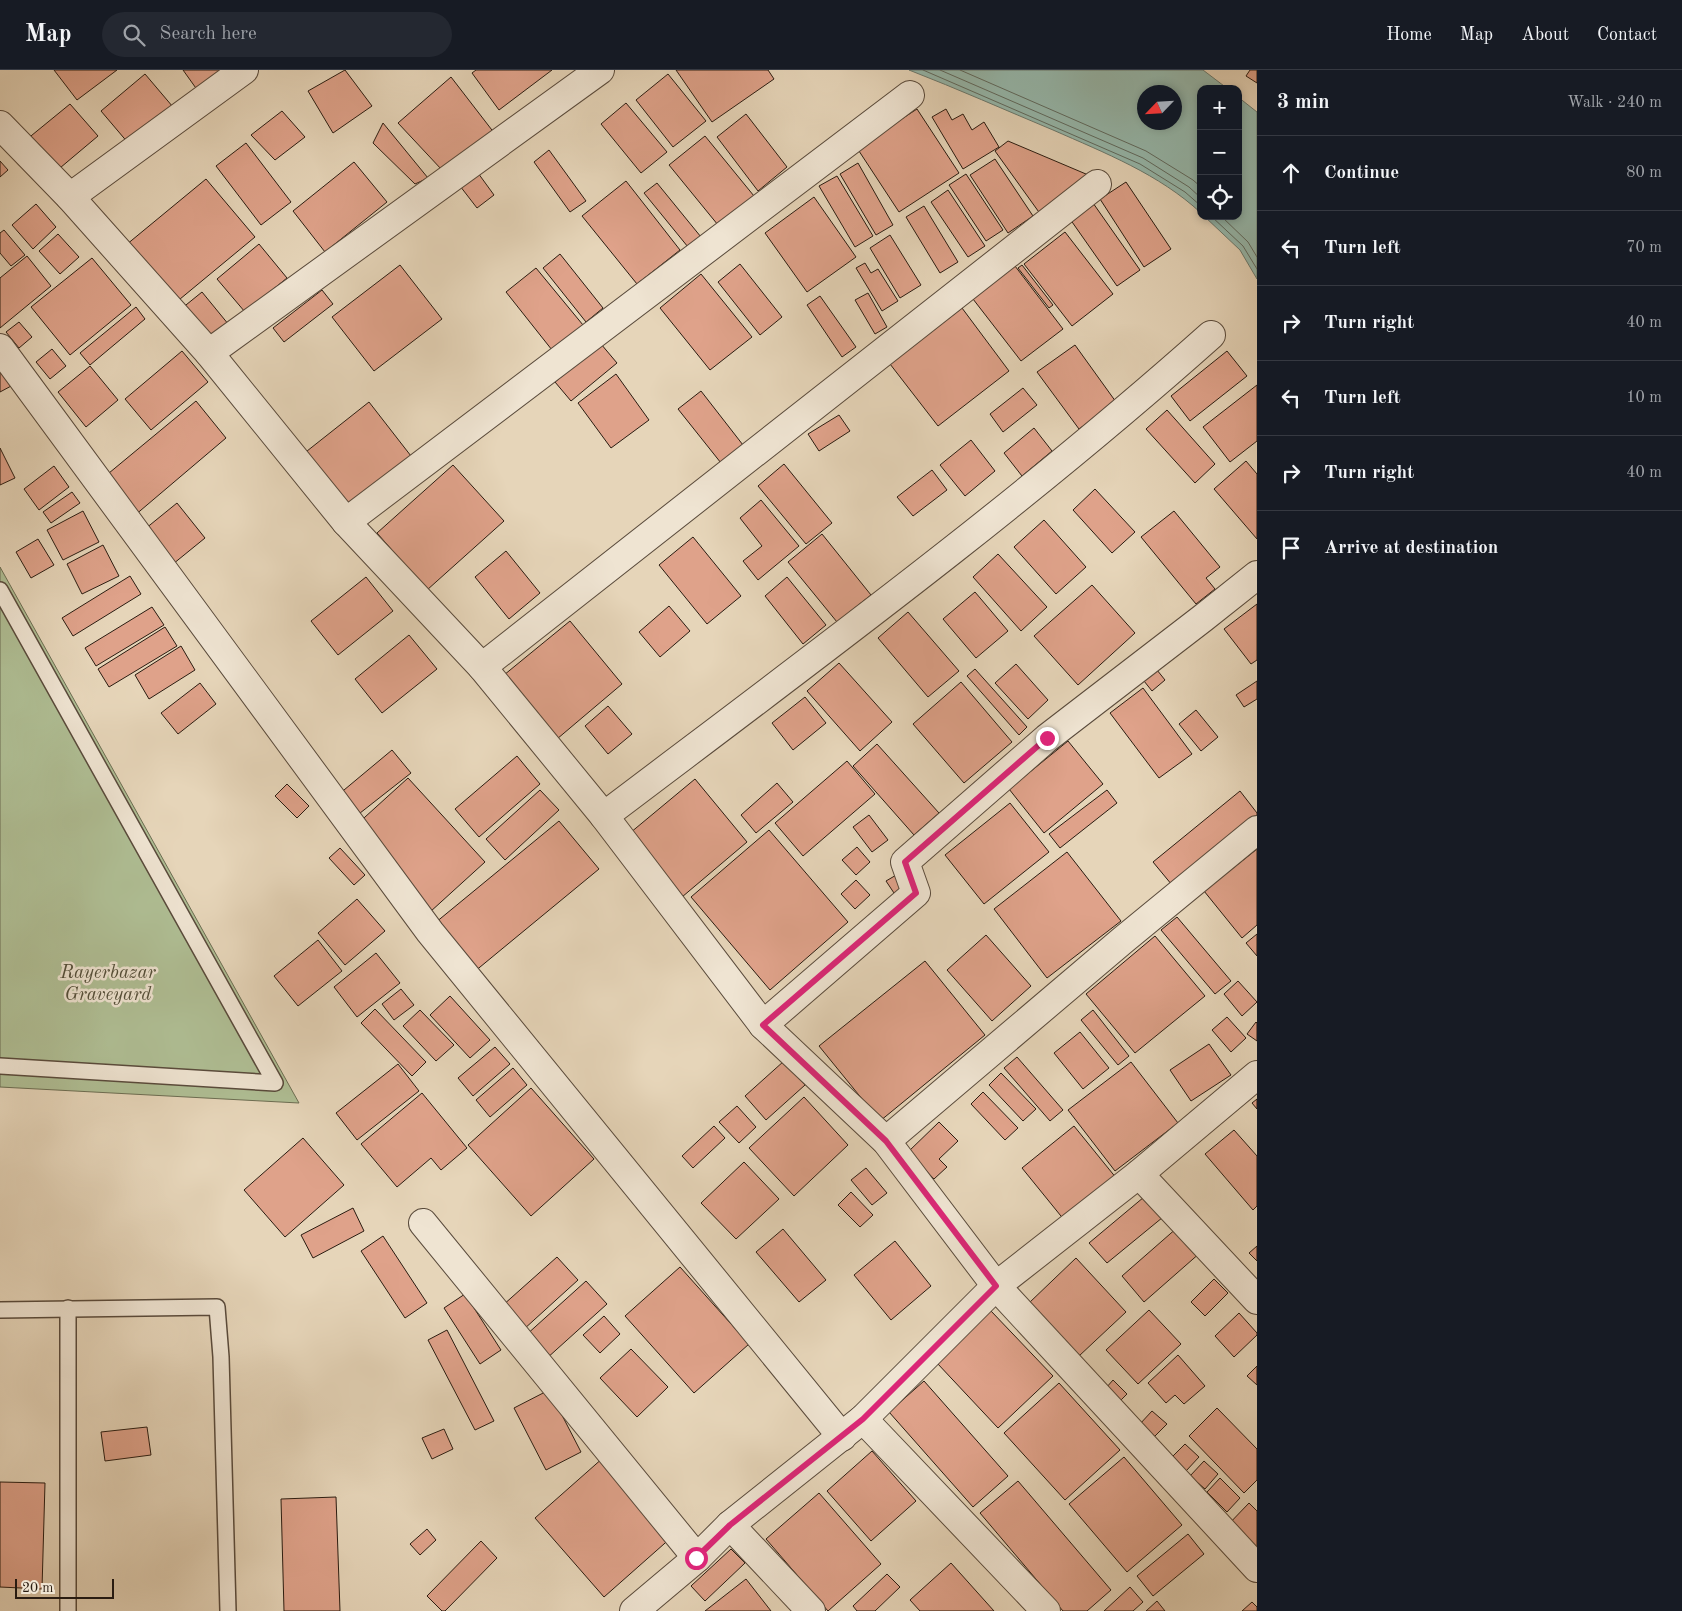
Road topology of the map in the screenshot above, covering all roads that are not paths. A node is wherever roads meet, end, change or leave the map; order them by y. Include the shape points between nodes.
1 (244, 70) edge
2 (600, 70) edge
3 (910, 95) dead end
4 (0, 125) edge
5 (1097, 184) dead end
6 (70, 197) junction
7 (1211, 335) dead end
8 (0, 348) edge
9 (209, 353) junction
10 (346, 522) junction
11 (1257, 575) edge
12 (0, 590) edge
13 (482, 667) junction
14 (604, 816) junction
15 (1257, 830) edge
16 (763, 1025) junction
17 (0, 1066) edge
18 (1257, 1075) edge
19 (886, 1141) junction
20 (1139, 1174) junction
21 (423, 1222) dead end
22 (996, 1286) junction
23 (1257, 1300) edge
24 (68, 1308) junction
25 (0, 1310) edge
26 (863, 1419) junction
27 (842, 1437) junction
28 (730, 1525) junction
29 (696, 1558) junction
30 (1257, 1568) edge
31 (68, 1611) edge
32 (228, 1611) edge
33 (634, 1611) edge
34 (811, 1611) edge
35 (1046, 1611) edge

1 - 6 street
2 - 9 street
3 - 10 street
4 - 6 street
5 - 13 street
6 - 9 street
7 - 14 street via 1143,396 884,605
8 - 27 street via 430,932
9 - 10 street
10 - 13 street
11 - 16 street via 1047,738 905,862 916,893
12 - 17 lane via 275,1082
13 - 14 street
14 - 16 street
15 - 19 street
16 - 19 street
18 - 20 street
19 - 22 street
20 - 22 street
20 - 23 street
21 - 29 street
22 - 26 street
22 - 30 street
24 - 25 lane
24 - 31 lane
24 - 32 lane via 217,1307
26 - 27 street
26 - 35 street
27 - 28 street
28 - 29 street
28 - 34 street
29 - 33 street

